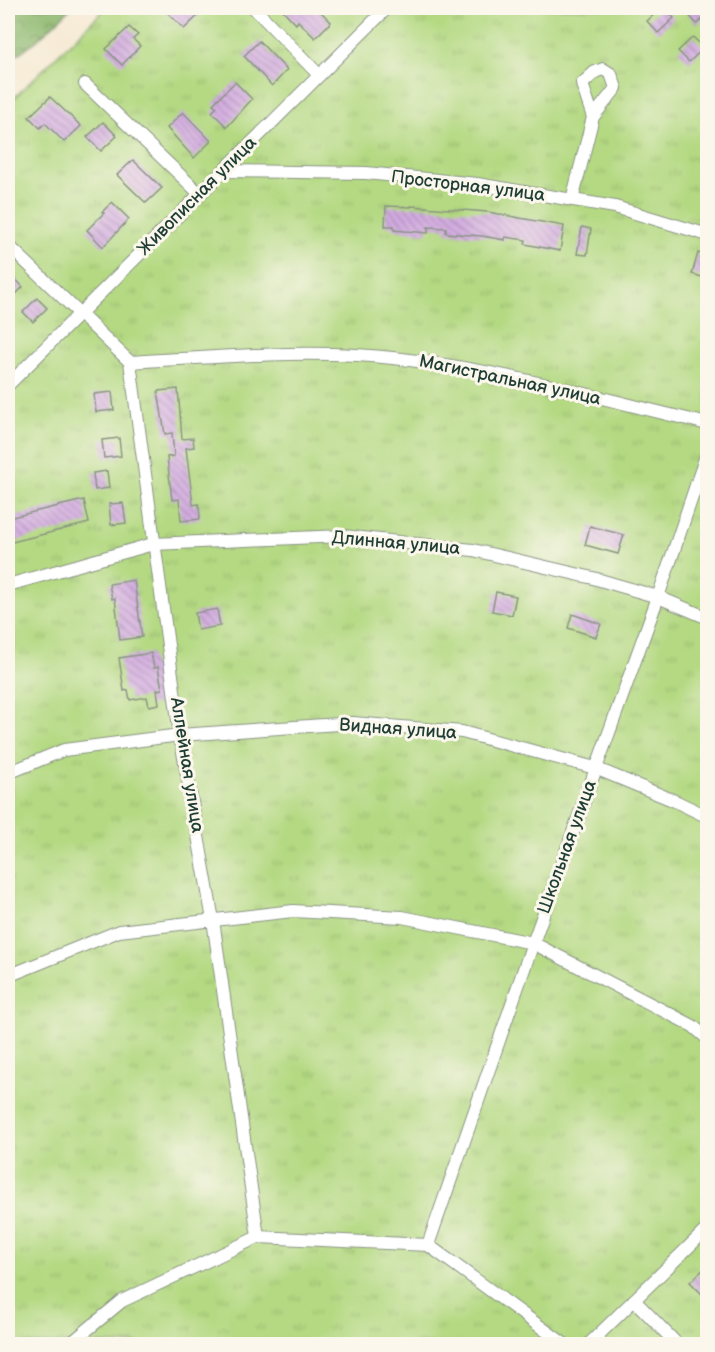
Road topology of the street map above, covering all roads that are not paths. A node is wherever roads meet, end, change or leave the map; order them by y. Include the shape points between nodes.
1 (254, 8) edge
2 (387, 8) edge
3 (319, 75) junction
4 (85, 84) dead end
5 (592, 117) dead end
6 (224, 171) junction
7 (200, 194) junction
8 (572, 200) junction
9 (708, 235) edge
10 (8, 246) edge
11 (78, 314) junction
12 (129, 362) junction
13 (8, 386) edge
14 (708, 424) edge
15 (708, 450) edge
16 (153, 544) junction
17 (8, 585) edge
18 (658, 597) junction
19 (708, 618) edge
20 (180, 735) junction
21 (596, 768) junction
22 (8, 773) edge
23 (708, 817) edge
24 (213, 921) junction
25 (533, 943) junction
26 (8, 976) edge
27 (708, 1039) edge
28 (708, 1228) edge
29 (258, 1237) junction
30 (428, 1245) junction
31 (634, 1300) junction
32 (70, 1344) edge
33 (564, 1344) edge
34 (589, 1344) edge
35 (678, 1344) edge

1 - 3 street
2 - 3 street, Живописная улица
3 - 6 street, Живописная улица
4 - 7 street
5 - 8 street
6 - 7 street, Живописная улица
6 - 8 street, Просторная улица via 366,172 477,184
7 - 11 street, Живописная улица
8 - 9 street, Просторная улица via 615,207
10 - 11 street
11 - 12 street
11 - 13 street, Живописная улица
12 - 14 street, Магистральная улица via 310,353 400,358 478,370
12 - 16 street, Аллейная улица
15 - 18 street, Школьная улица
16 - 17 street, Длинная улица
16 - 18 street, Длинная улица via 343,536 474,550
16 - 20 street, Аллейная улица
18 - 19 street, Длинная улица
18 - 21 street, Школьная улица
20 - 21 street, Видная улица via 353,723 462,732
20 - 22 street, Видная улица via 64,750
20 - 24 street, Аллейная улица
21 - 23 street, Видная улица
21 - 25 street, Школьная улица
24 - 25 street via 293,911 402,916
24 - 26 street via 119,931
24 - 29 street, Аллейная улица
25 - 27 street via 693,1026
25 - 30 street, Школьная улица
28 - 31 street
29 - 30 street
29 - 32 street via 122,1301
30 - 33 street
31 - 34 street
31 - 35 street

